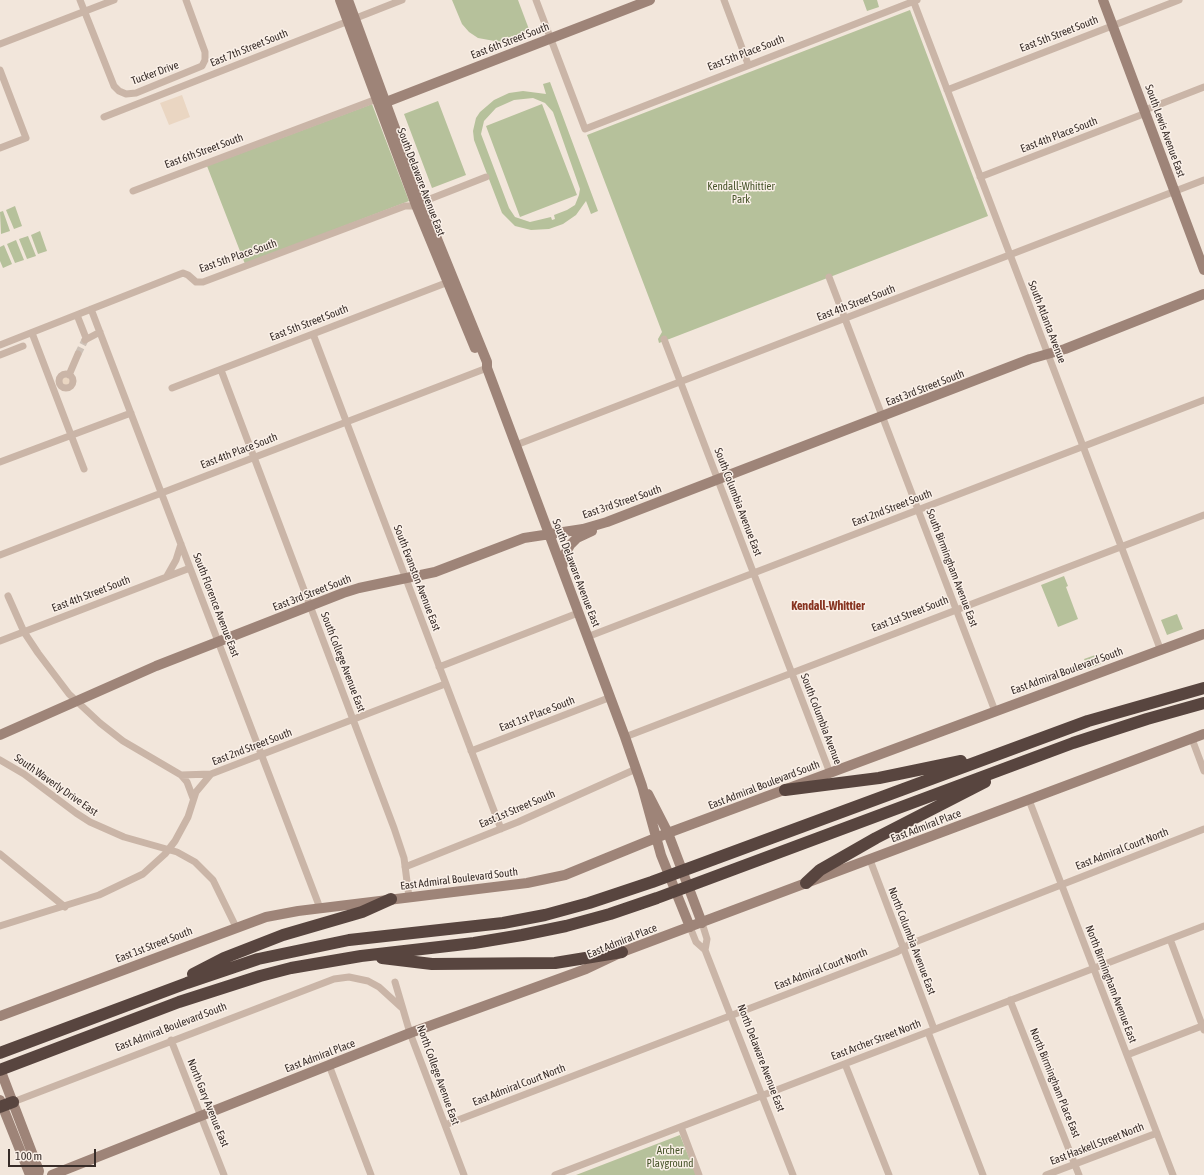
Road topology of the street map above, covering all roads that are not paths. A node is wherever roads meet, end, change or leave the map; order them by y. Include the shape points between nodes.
1 (80, 0) edge
2 (114, 0) edge
3 (186, 0) edge
4 (340, 0) edge
5 (348, 0) edge
6 (402, 0) edge
7 (536, 0) edge
8 (650, 0) edge
9 (724, 0) edge
10 (914, 0) edge
11 (1103, 0) edge
12 (1179, 0) edge
13 (85, 12) junction
14 (351, 19) junction
15 (1112, 26) junction
16 (550, 38) junction
17 (0, 44) edge
18 (748, 64) junction
19 (0, 70) edge
20 (1204, 87) edge
21 (947, 90) junction
22 (380, 102) junction
23 (1146, 112) junction
24 (104, 116) dead end
25 (0, 148) edge
26 (486, 177) dead end
27 (980, 177) junction
28 (1202, 181) edge
29 (133, 191) dead end
30 (1174, 191) junction
31 (419, 204) junction
32 (1010, 256) junction
33 (1204, 270) edge
34 (829, 276) dead end
35 (451, 281) junction
36 (1204, 294) edge
37 (91, 309) junction
38 (77, 315) junction
39 (845, 319) junction
40 (100, 332) junction
41 (32, 333) junction
42 (313, 334) junction
43 (664, 339) dead end
44 (0, 345) edge
45 (24, 346) dead end
46 (78, 354) tunnel mouth
47 (1048, 354) junction
48 (0, 355) edge
49 (487, 368) junction
50 (221, 370) junction
51 (69, 375) junction
52 (681, 382) junction
53 (56, 385) junction
54 (172, 388) dead end
55 (1204, 400) edge
56 (131, 414) junction
57 (883, 417) junction
58 (346, 422) junction
59 (71, 436) junction
60 (516, 445) junction
61 (1083, 446) junction
62 (253, 457) junction
63 (0, 462) edge
64 (84, 469) dead end
65 (718, 480) junction
66 (161, 493) junction
67 (918, 510) junction
68 (1204, 515) edge
69 (608, 522) junction
70 (548, 534) junction
71 (181, 544) junction
72 (1121, 546) junction
73 (0, 556) edge
74 (190, 568) junction
75 (562, 568) junction
76 (754, 573) junction
77 (167, 576) junction
78 (406, 579) junction
79 (8, 596) dead end
80 (310, 606) junction
81 (956, 609) junction
82 (578, 613) junction
83 (24, 632) junction
84 (1204, 634) edge
85 (587, 637) junction
86 (0, 641) edge
87 (218, 641) junction
88 (1161, 651) junction
89 (439, 667) junction
90 (791, 672) junction
91 (445, 684) junction
92 (1204, 688) edge
93 (610, 698) junction
94 (76, 702) junction
95 (1204, 704) edge
96 (995, 711) junction
97 (353, 719) junction
98 (1204, 734) edge
99 (0, 735) edge
100 (625, 737) junction
101 (1192, 739) junction
102 (471, 751) junction
103 (261, 755) junction
104 (994, 755) junction
105 (1028, 759) junction
106 (0, 760) edge
107 (636, 769) junction
108 (1204, 771) edge
109 (830, 773) junction
110 (212, 774) junction
111 (181, 775) junction
112 (642, 786) junction
113 (785, 790) junction
114 (193, 798) junction
115 (1029, 800) junction
116 (501, 829) junction
117 (1204, 829) edge
118 (668, 833) junction
119 (656, 838) junction
120 (168, 850) junction
121 (0, 854) edge
122 (870, 860) junction
123 (405, 867) junction
124 (806, 883) junction
125 (1061, 885) junction
126 (409, 897) junction
127 (391, 899) junction
128 (65, 907) junction
129 (320, 908) junction
130 (702, 923) junction
131 (0, 926) edge
132 (1204, 926) edge
133 (236, 927) junction
134 (690, 927) junction
135 (1170, 939) junction
136 (904, 948) junction
137 (705, 950) junction
138 (622, 952) junction
139 (361, 956) junction
140 (1093, 969) junction
141 (395, 982) dead end
142 (153, 996) junction
143 (1010, 1000) junction
144 (402, 1008) junction
145 (731, 1015) junction
146 (0, 1016) edge
147 (1203, 1028) edge
148 (931, 1031) junction
149 (410, 1033) junction
150 (171, 1040) junction
151 (0, 1053) edge
152 (1127, 1055) junction
153 (845, 1064) junction
154 (329, 1065) junction
155 (0, 1070) edge
156 (762, 1095) junction
157 (5, 1102) edge
158 (201, 1115) junction
159 (444, 1125) junction
160 (681, 1127) junction
161 (1156, 1133) junction
162 (1075, 1164) junction
163 (30, 1175) edge
164 (38, 1175) edge
165 (52, 1175) edge
166 (224, 1175) edge
167 (371, 1175) edge
168 (464, 1175) edge
169 (555, 1175) edge
170 (699, 1175) edge
171 (793, 1175) edge
172 (888, 1175) edge
173 (984, 1175) edge
174 (1046, 1175) edge
175 (1079, 1175) edge
176 (1173, 1175) edge

1 - 13 street, Tucker Drive
2 - 13 street
3 - 13 street, Tucker Drive via 205,52 202,66 136,93 126,94 114,86
4 - 14 main road, South Delaware Avenue East
5 - 14 main road, South Delaware Avenue East
6 - 14 street, East 7th Street South
7 - 16 street
8 - 16 main road, East 6th Street South
9 - 18 street
10 - 18 street, East 5th Place South
10 - 21 street, South Atlanta Avenue
11 - 15 main road, South Lewis Avenue East
12 - 15 street, East 5th Street South
13 - 17 street
14 - 22 main road, South Delaware Avenue East
14 - 24 street, East 7th Street South
15 - 21 street, East 5th Street South
15 - 23 main road, South Lewis Avenue East
16 - 18 street, East 5th Place South via 585,129
16 - 22 main road, East 6th Street South
19 - 25 street via 26,138
20 - 23 street, East 4th Place South
21 - 27 street, South Atlanta Avenue
22 - 29 street, East 6th Street South
22 - 31 main road, South Delaware Avenue East
23 - 27 street, East 4th Place South
23 - 30 main road, South Lewis Avenue East
26 - 31 street, East 5th Place South
27 - 32 street, South Atlanta Avenue
28 - 30 street, East 4th Street South
30 - 32 street, East 4th Street South
30 - 33 main road, South Lewis Avenue East
31 - 35 main road, South Delaware Avenue East
31 - 37 street, East 5th Place South via 405,206 204,282 196,282 183,273
32 - 39 street, East 4th Street South
32 - 47 street, South Atlanta Avenue
34 - 39 street, South Birmingham Avenue East
35 - 42 street, East 5th Street South
35 - 49 main road, South Delaware Avenue East via 487,362
36 - 47 main road, East 3rd Street South
37 - 38 street, East 5th Place South
37 - 40 street, South Florence Avenue East
38 - 40 street via 85,339
38 - 41 street, East 5th Place South
39 - 52 street, East 4th Street South
39 - 57 street, South Birmingham Avenue East
40 - 56 street, South Florence Avenue East
41 - 44 street, East 5th Place South
41 - 53 street
42 - 50 street, East 5th Street South
42 - 58 street, South Evanston Avenue East
43 - 52 street, South Columbia Avenue East
45 - 48 street
46 - 51 street
47 - 57 main road, East 3rd Street South
47 - 61 street, South Atlanta Avenue
49 - 58 street, East 4th Place South
49 - 60 main road, South Delaware Avenue East
50 - 54 street, East 5th Street South
50 - 62 street, South College Avenue East
51 - 53 street via 61,376
51 - 53 street via 72,378 71,386 65,388
52 - 60 street, East 4th Street South
52 - 65 street, South Columbia Avenue East
53 - 59 street
55 - 61 street, East 2nd Street South
56 - 59 street
56 - 66 street, South Florence Avenue East
57 - 65 main road, East 3rd Street South
57 - 67 street, South Birmingham Avenue East
58 - 62 street, East 4th Place South
58 - 78 street, South Evanston Avenue East
59 - 63 street
59 - 64 street
60 - 70 main road, South Delaware Avenue East
61 - 67 street, East 2nd Street South
61 - 72 street, South Atlanta Avenue
62 - 66 street, East 4th Place South
62 - 80 street, South College Avenue East
65 - 69 main road, East 3rd Street South
65 - 76 street, South Columbia Avenue East
66 - 71 street, South Florence Avenue East
66 - 73 street, East 4th Place South
67 - 76 street, East 2nd Street South
67 - 81 street, South Birmingham Avenue East
68 - 72 street, East 1st Street South
69 - 70 main road, East 3rd Street South
69 - 75 main road via 577,538 565,554
70 - 75 main road, South Delaware Avenue East
70 - 78 main road, East 3rd Street South via 520,539 435,572
71 - 74 street, South Florence Avenue East
71 - 77 street
72 - 81 street, East 1st Street South
72 - 88 street, South Atlanta Avenue
74 - 77 street, East 4th Street South
74 - 87 street, South Florence Avenue East
75 - 82 main road, South Delaware Avenue East
76 - 85 street, East 2nd Street South
76 - 90 street, South Columbia Avenue East
77 - 83 street, East 4th Street South
78 - 80 main road, East 3rd Street South via 359,588
78 - 89 street, South Evanston Avenue East
79 - 83 street
80 - 87 main road, East 3rd Street South
80 - 97 street, South College Avenue East
81 - 90 street, East 1st Street South
81 - 96 street, South Birmingham Avenue East
82 - 85 main road, South Delaware Avenue East
82 - 89 street
83 - 86 street, East 4th Street South
83 - 94 street via 46,666
84 - 88 main road, East Admiral Boulevard South
85 - 93 main road, South Delaware Avenue East
87 - 94 main road, East 3rd Street South
87 - 103 street, South Florence Avenue East
88 - 96 main road, East Admiral Boulevard South
89 - 91 street, South Evanston Avenue East
90 - 100 street, East 1st Street South
90 - 109 street, South Columbia Avenue
91 - 97 street, East 2nd Street South
91 - 102 street, South Evanston Avenue East
92 - 104 highway via 1095,719
93 - 100 main road, South Delaware Avenue East
93 - 102 street, East 1st Place South
94 - 99 main road, East 3rd Street South
94 - 111 street via 123,741
95 - 105 highway via 1109,730
96 - 109 main road, East Admiral Boulevard South
97 - 103 street, East 2nd Street South
97 - 123 street, South College Avenue East via 394,828
98 - 101 main road, East Admiral Place
100 - 107 main road, South Delaware Avenue East
101 - 108 street
101 - 115 main road, East Admiral Place
102 - 116 street, South Evanston Avenue East
103 - 110 street, East 2nd Street South
103 - 129 street, South Florence Avenue East
104 - 113 highway via 879,778
104 - 142 highway via 702,864 589,903 503,923 349,940 258,959
105 - 124 highway via 876,838 820,870
105 - 139 highway via 657,898 573,924 474,944
106 - 120 street, South Waverly Drive East via 24,774 90,822 124,837
107 - 112 main road, South Delaware Avenue East
107 - 116 street, East 1st Street South
109 - 113 main road, East Admiral Boulevard South
110 - 111 street
110 - 114 street, East 2nd Street South via 198,788
111 - 114 street via 187,782
112 - 118 main road, South Delaware Avenue East
112 - 119 main road, South Delaware Avenue East
113 - 118 main road, East Admiral Boulevard South
114 - 120 street, East 2nd Street South via 183,827
115 - 122 main road, East Admiral Place
115 - 125 street, North Birmingham Avenue East
116 - 123 street, East 1st Street South
117 - 125 street, East Admiral Court North
118 - 119 main road, East Admiral Boulevard South
118 - 130 main road, North Delaware Avenue East
119 - 126 main road, East Admiral Boulevard South via 583,869 546,880
119 - 134 main road, North Delaware Avenue East
120 - 128 street, East 2nd Street South via 131,881
120 - 133 street, South Waverly Drive East via 186,856 207,872 220,892
121 - 128 street
122 - 124 main road, East Admiral Place
122 - 136 street, North Columbia Avenue East
123 - 126 street, South College Avenue East
124 - 130 main road, East Admiral Place
125 - 136 street, East Admiral Court North
125 - 140 street, North Birmingham Avenue East
126 - 127 main road, East Admiral Boulevard South
127 - 129 main road, East Admiral Boulevard South
127 - 142 highway via 362,912 297,930 224,958
128 - 131 street, East 2nd Street South
129 - 133 main road, East 1st Street South via 278,914
130 - 134 main road, East Admiral Place
130 - 137 street, North Delaware Avenue East via 706,939
132 - 135 street, East Archer Street North
133 - 146 main road, East 1st Street South
134 - 137 street, North Delaware Avenue East via 696,942
134 - 138 main road, East Admiral Place
135 - 140 street, East Archer Street North
135 - 147 street
136 - 145 street, East Admiral Court North
136 - 148 street, North Columbia Avenue East
137 - 145 street, North Delaware Avenue East
138 - 139 highway via 555,963 522,964 432,964
138 - 149 main road, East Admiral Place via 575,973
139 - 155 highway via 291,968 224,986
140 - 143 street, East Archer Street North
140 - 152 street, North Birmingham Avenue East
141 - 144 street, North College Avenue East
142 - 151 highway
143 - 148 street, East Archer Street North
143 - 162 street, North Birmingham Place East
144 - 149 street, North College Avenue East
144 - 150 street, East Admiral Boulevard South via 379,987 358,978 334,978
145 - 156 street, North Delaware Avenue East
145 - 159 street, East Admiral Court North
147 - 152 street
148 - 153 street, East Archer Street North
148 - 173 street, North Columbia Avenue East
149 - 154 main road, East Admiral Place
149 - 159 street, North College Avenue East
150 - 157 street, East Admiral Boulevard South
150 - 158 street, North Gary Avenue East
152 - 161 street, North Birmingham Avenue East
153 - 156 street, East Archer Street North
153 - 172 street
154 - 158 main road, East Admiral Place
154 - 167 street
155 - 157 main road
156 - 160 street, East Archer Street North
156 - 171 street, North Delaware Avenue East
157 - 163 main road
157 - 164 main road via 39,1171
158 - 165 main road, East Admiral Place
158 - 166 street, North Gary Avenue East
159 - 168 street, North College Avenue East
160 - 169 street, East Archer Street North
160 - 170 street
161 - 162 street, East Haskell Street North
161 - 176 street, North Birmingham Avenue East
162 - 174 street, East Haskell Street North
162 - 175 street, North Birmingham Place East

